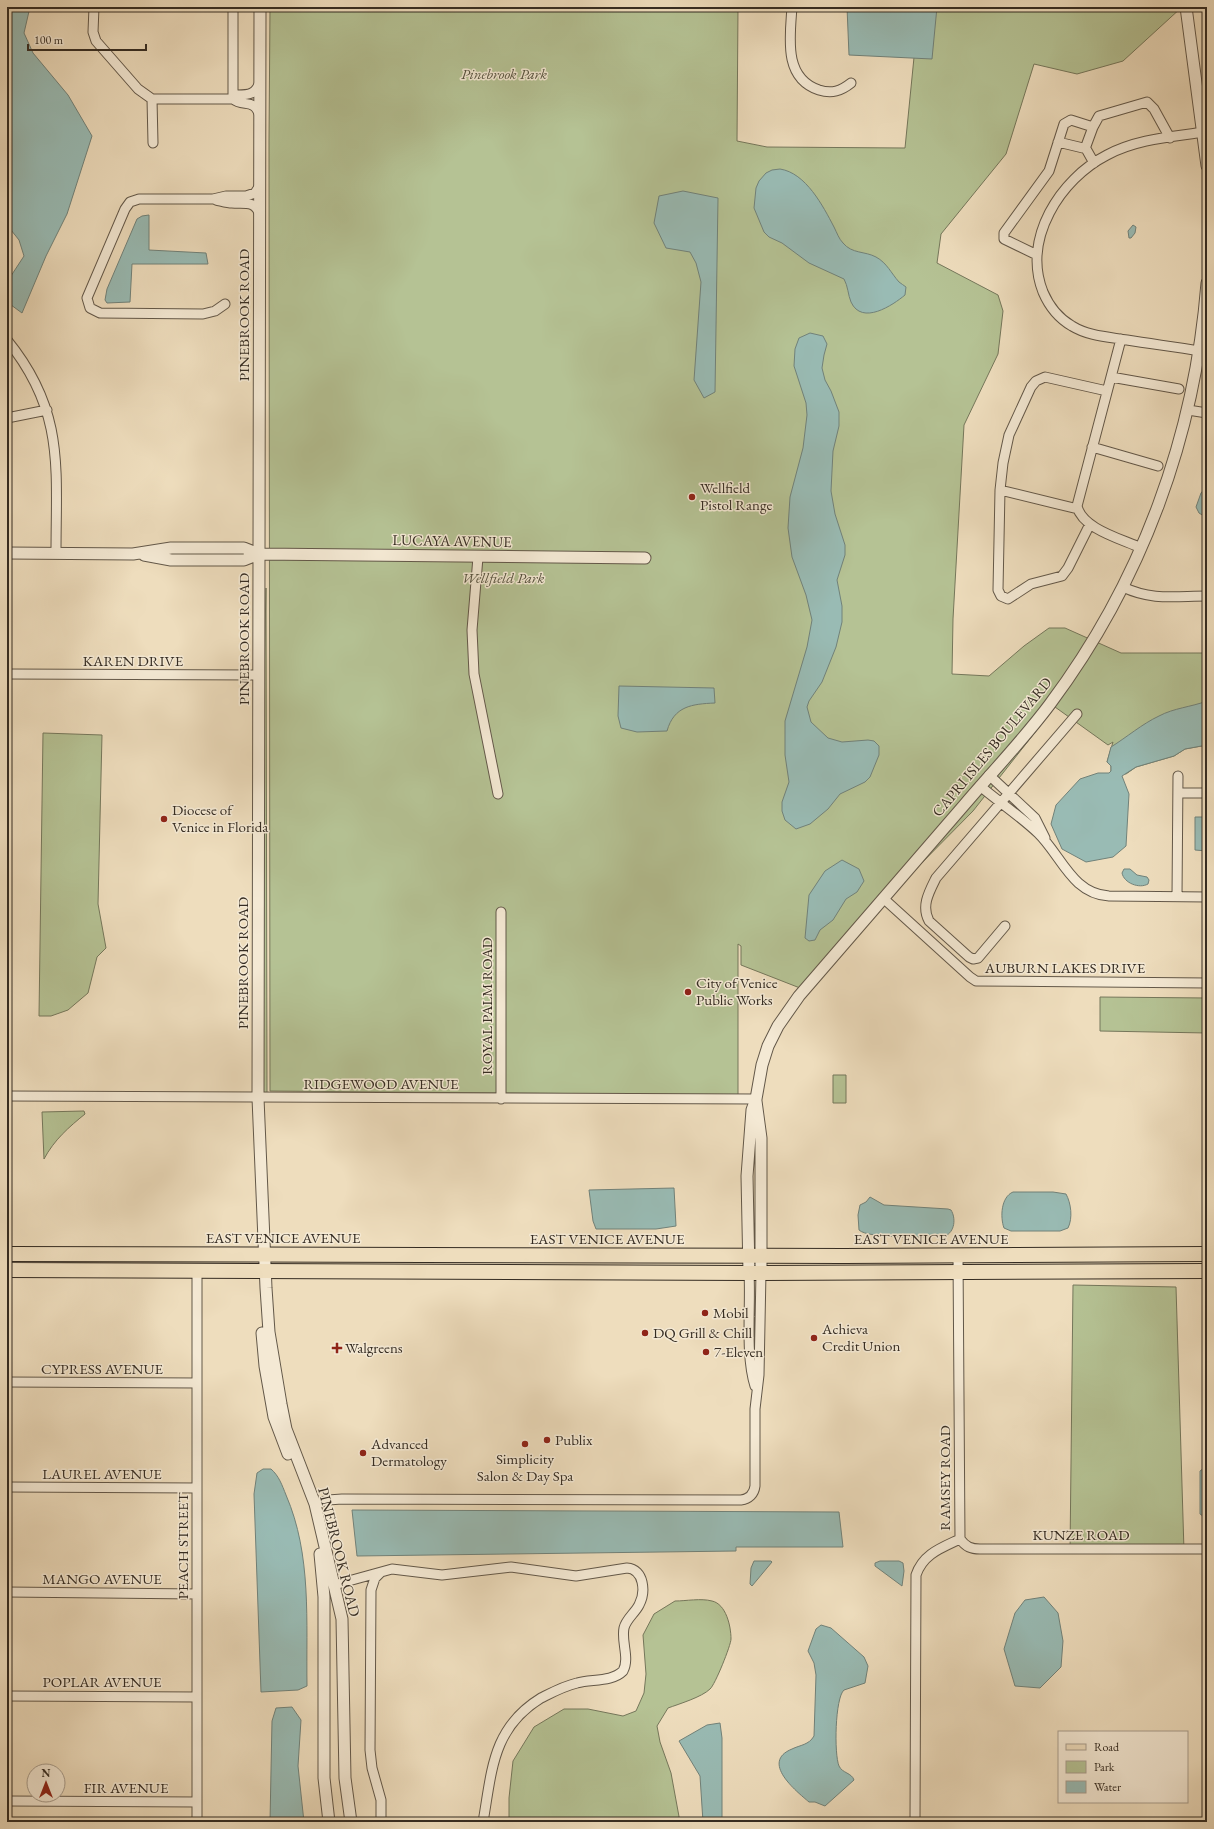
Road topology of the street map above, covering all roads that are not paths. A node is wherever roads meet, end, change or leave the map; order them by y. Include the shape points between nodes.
1 (94, 7) edge
2 (233, 7) edge
3 (260, 7) edge
4 (792, 7) edge
5 (1186, 7) edge
6 (260, 82) junction
7 (851, 83) dead end
8 (152, 99) junction
9 (233, 99) junction
10 (260, 116) junction
11 (1093, 127) junction
12 (1204, 132) junction
13 (1170, 138) junction
14 (1058, 142) junction
15 (153, 143) dead end
16 (1085, 147) junction
17 (1094, 163) junction
18 (1207, 166) edge
19 (260, 186) junction
20 (213, 199) junction
21 (260, 215) junction
22 (1037, 255) junction
23 (1207, 283) edge
24 (225, 304) dead end
25 (1121, 339) junction
26 (7, 340) edge
27 (1200, 351) junction
28 (1111, 377) junction
29 (1179, 389) dead end
30 (1107, 390) junction
31 (47, 410) junction
32 (1188, 410) junction
33 (1207, 413) edge
34 (7, 418) edge
35 (1092, 447) junction
36 (1158, 466) dead end
37 (1000, 490) junction
38 (1078, 509) junction
39 (1090, 524) junction
40 (1141, 548) junction
41 (7, 553) edge
42 (56, 553) junction
43 (259, 554) junction
44 (478, 557) junction
45 (645, 558) dead end
46 (1123, 587) junction
47 (1207, 596) edge
48 (7, 674) edge
49 (259, 675) junction
50 (1077, 714) dead end
51 (989, 775) junction
52 (1178, 776) dead end
53 (980, 786) junction
54 (1009, 793) junction
55 (1178, 793) junction
56 (1207, 793) edge
57 (498, 794) dead end
58 (1000, 803) junction
59 (1046, 841) junction
60 (1177, 896) junction
61 (1207, 897) edge
62 (883, 898) junction
63 (501, 912) dead end
64 (1005, 926) dead end
65 (1207, 983) edge
66 (7, 1096) edge
67 (258, 1098) junction
68 (501, 1099) junction
69 (756, 1100) junction
70 (7, 1254) edge
71 (1207, 1254) edge
72 (265, 1255) junction
73 (503, 1255) junction
74 (593, 1255) junction
75 (754, 1256) junction
76 (958, 1256) junction
77 (1207, 1263) edge
78 (7, 1270) edge
79 (198, 1270) junction
80 (266, 1271) junction
81 (428, 1271) junction
82 (1088, 1271) junction
83 (1207, 1271) edge
84 (494, 1272) junction
85 (755, 1272) junction
86 (958, 1272) junction
87 (269, 1365) junction
88 (7, 1382) edge
89 (197, 1383) junction
90 (7, 1487) edge
91 (197, 1488) junction
92 (315, 1504) junction
93 (960, 1539) junction
94 (1207, 1549) edge
95 (383, 1571) junction
96 (359, 1580) junction
97 (334, 1585) junction
98 (371, 1590) junction
99 (7, 1592) edge
100 (197, 1594) junction
101 (7, 1696) edge
102 (197, 1697) junction
103 (7, 1801) edge
104 (197, 1802) junction
105 (197, 1822) edge
106 (329, 1822) edge
107 (351, 1822) edge
108 (381, 1822) edge
109 (483, 1822) edge
110 (915, 1822) edge

1 - 8 street via 93,32 96,41 138,89
2 - 9 street
3 - 6 street, PINEBROOK ROAD
4 - 7 street via 790,55 800,76 812,87 824,92 840,91
5 - 12 street
6 - 9 street via 253,93 238,95
6 - 10 street, PINEBROOK ROAD
8 - 9 street
8 - 15 street
9 - 10 street via 236,102 253,105
10 - 19 street, PINEBROOK ROAD
11 - 13 street via 1099,116 1147,102 1154,109
11 - 14 street via 1071,120 1064,124
11 - 16 street
12 - 13 street
12 - 18 street
13 - 17 street via 1132,144
14 - 16 street
14 - 22 street via 1044,180 1004,233 1004,238
16 - 17 street
17 - 22 street via 1069,185 1054,204 1044,226
19 - 20 street via 251,195
19 - 21 street, PINEBROOK ROAD
20 - 21 street via 251,204
20 - 24 street via 139,199 130,202 89,291 87,302 90,308 100,313 203,314 215,311
21 - 43 street, PINEBROOK ROAD
22 - 25 street via 1042,288 1058,315 1080,330
23 - 27 street, CAPRI ISLES BOULEVARD
25 - 27 street
25 - 28 street
26 - 31 street via 30,370
27 - 32 street, CAPRI ISLES BOULEVARD
28 - 29 street
28 - 30 street
30 - 35 street
30 - 37 street via 1050,378 1036,381 1025,399 1010,435
31 - 34 street
31 - 42 street via 56,465
32 - 33 street
32 - 40 street, CAPRI ISLES BOULEVARD via 1162,498
35 - 36 street
35 - 38 street
37 - 38 street
37 - 39 street via 998,590 1004,599 1011,598 1031,584 1062,576
38 - 39 street
39 - 40 street
40 - 46 street, CAPRI ISLES BOULEVARD
41 - 42 street, LUCAYA AVENUE
42 - 43 street, LUCAYA AVENUE via 133,554 171,560 244,560
43 - 44 street, LUCAYA AVENUE
43 - 49 street, PINEBROOK ROAD
44 - 45 street, LUCAYA AVENUE
44 - 57 street via 472,630 473,668
46 - 47 street via 1157,597
46 - 51 street, CAPRI ISLES BOULEVARD via 1086,651 1054,699
48 - 49 street, KAREN DRIVE
49 - 67 street, PINEBROOK ROAD
50 - 54 street
51 - 53 street, CAPRI ISLES BOULEVARD
51 - 54 street
52 - 55 street
53 - 58 street
53 - 62 street, CAPRI ISLES BOULEVARD
54 - 58 street
54 - 59 street via 1035,818
55 - 56 street
55 - 60 street
58 - 59 street
58 - 64 street via 936,878 928,893 925,913 930,921 973,959 978,958
59 - 60 street via 1074,879 1097,895
60 - 61 street
62 - 65 street, AUBURN LAKES DRIVE via 976,981
62 - 69 street, CAPRI ISLES BOULEVARD via 784,1016 764,1057
63 - 68 street, ROYAL PALM ROAD
66 - 67 street, RIDGEWOOD AVENUE
67 - 68 street, RIDGEWOOD AVENUE
67 - 72 street, PINEBROOK ROAD
68 - 69 street, RIDGEWOOD AVENUE
69 - 75 street, CAPRI ISLES BOULEVARD via 761,1138
70 - 72 main road, EAST VENICE AVENUE
71 - 76 main road, EAST VENICE AVENUE
72 - 73 main road, EAST VENICE AVENUE
72 - 80 street, PINEBROOK ROAD
73 - 74 main road, EAST VENICE AVENUE
73 - 81 main road via 491,1262 452,1265
74 - 75 main road, EAST VENICE AVENUE
74 - 84 main road via 574,1261 510,1261
75 - 76 main road, EAST VENICE AVENUE
75 - 85 street, CAPRI ISLES BOULEVARD
76 - 86 street, RAMSEY ROAD
77 - 82 main road via 1120,1265
78 - 79 main road
79 - 80 main road
79 - 89 street, PEACH STREET
80 - 81 main road
80 - 87 street, PINEBROOK ROAD via 261,1290
81 - 84 main road
82 - 83 main road
82 - 86 main road
84 - 85 main road
85 - 86 main road
85 - 92 street via 752,1372 757,1391 755,1486 752,1494 744,1500 328,1500
86 - 93 street, RAMSEY ROAD
87 - 92 street, PINEBROOK ROAD via 286,1429
87 - 106 street, PINEBROOK ROAD via 274,1417 306,1502 322,1563 324,1764
88 - 89 street, CYPRESS AVENUE
89 - 91 street, PEACH STREET
90 - 91 street, LAUREL AVENUE
91 - 100 street, PEACH STREET
92 - 97 street, PINEBROOK ROAD
93 - 94 street, KUNZE ROAD via 969,1548 980,1549
93 - 110 street, RAMSEY ROAD via 927,1556 916,1574
95 - 96 street
95 - 98 street via 375,1578
95 - 109 street via 395,1569 446,1575 511,1567 576,1576 627,1568 636,1570 640,1575 640,1603 627,1620 624,1630 624,1671 615,1677 560,1688 534,1702 516,1717 498,1746
96 - 97 street
96 - 98 street
97 - 107 street, PINEBROOK ROAD via 341,1610 343,1631 345,1778
98 - 108 street via 370,1755 380,1794
99 - 100 street, MANGO AVENUE
100 - 102 street, PEACH STREET
101 - 102 street, POPLAR AVENUE
102 - 104 street, PEACH STREET
103 - 104 street, FIR AVENUE
104 - 105 street, PEACH STREET

